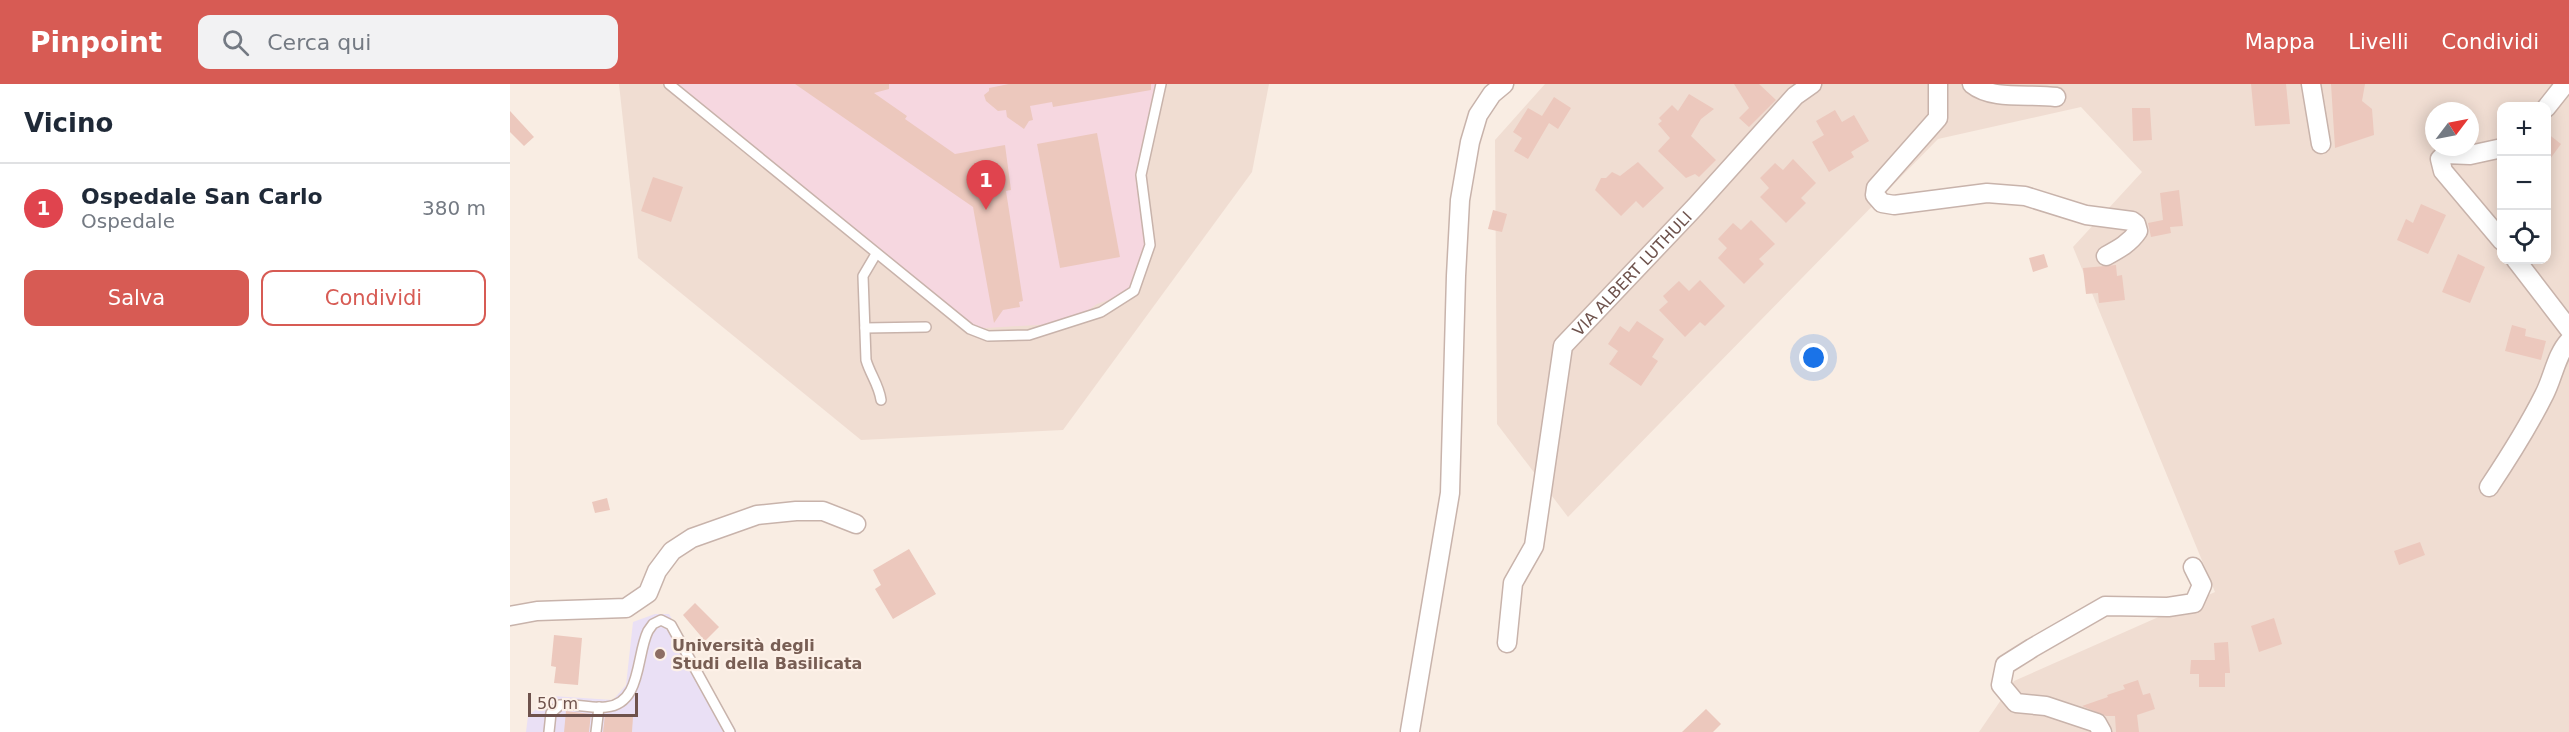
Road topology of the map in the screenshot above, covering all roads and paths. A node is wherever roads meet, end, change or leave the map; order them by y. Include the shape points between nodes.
1 (669, 84) edge
2 (1161, 84) edge
3 (1504, 84) edge
4 (1812, 84) edge
5 (1938, 84) edge
6 (1972, 84) edge
7 (2311, 84) edge
8 (2565, 84) edge
9 (2056, 97) dead end
10 (2551, 103) edge
11 (2321, 144) dead end
12 (2497, 149) edge
13 (2497, 235) edge
14 (876, 254) junction
15 (2106, 256) dead end
16 (2519, 264) edge
17 (926, 327) dead end
18 (865, 328) junction
19 (2569, 329) edge
20 (2569, 341) edge
21 (881, 400) dead end
22 (2489, 487) dead end
23 (856, 524) dead end
24 (2193, 567) dead end
25 (510, 616) edge
26 (1507, 644) dead end
27 (599, 707) junction
28 (1410, 731) edge
29 (549, 732) edge
30 (596, 732) edge
31 (729, 732) edge
32 (2102, 732) edge

1 - 14 lane
2 - 14 lane via 1141,175 1150,245 1134,291 1101,312 1029,335 988,336 970,329
3 - 28 street via 1478,115 1460,200 1450,493
4 - 26 street, VIA ALBERT LUTHULI via 1795,96 1563,346 1534,546 1513,584
5 - 15 street via 1938,118 1876,188 1875,195 1882,203 1997,194 2025,196 2086,215 2136,224 2138,231 2126,246
6 - 9 street via 1993,93
7 - 11 street
8 - 10 street
12 - 13 street via 2470,155 2445,154 2440,159 2443,171
14 - 18 lane via 863,276
16 - 19 street
17 - 18 lane
18 - 21 lane via 866,360
20 - 22 street via 2544,395
23 - 25 street via 823,511 757,515 692,538 672,551 657,571 648,593 626,608 537,611
24 - 32 street via 2202,585 2194,603 2168,607 2105,606 2005,665 2001,685 2016,704 2046,706 2097,723
27 - 29 lane via 560,705 551,712
27 - 30 lane
27 - 31 lane via 617,705 629,695 648,631 664,621 671,625

